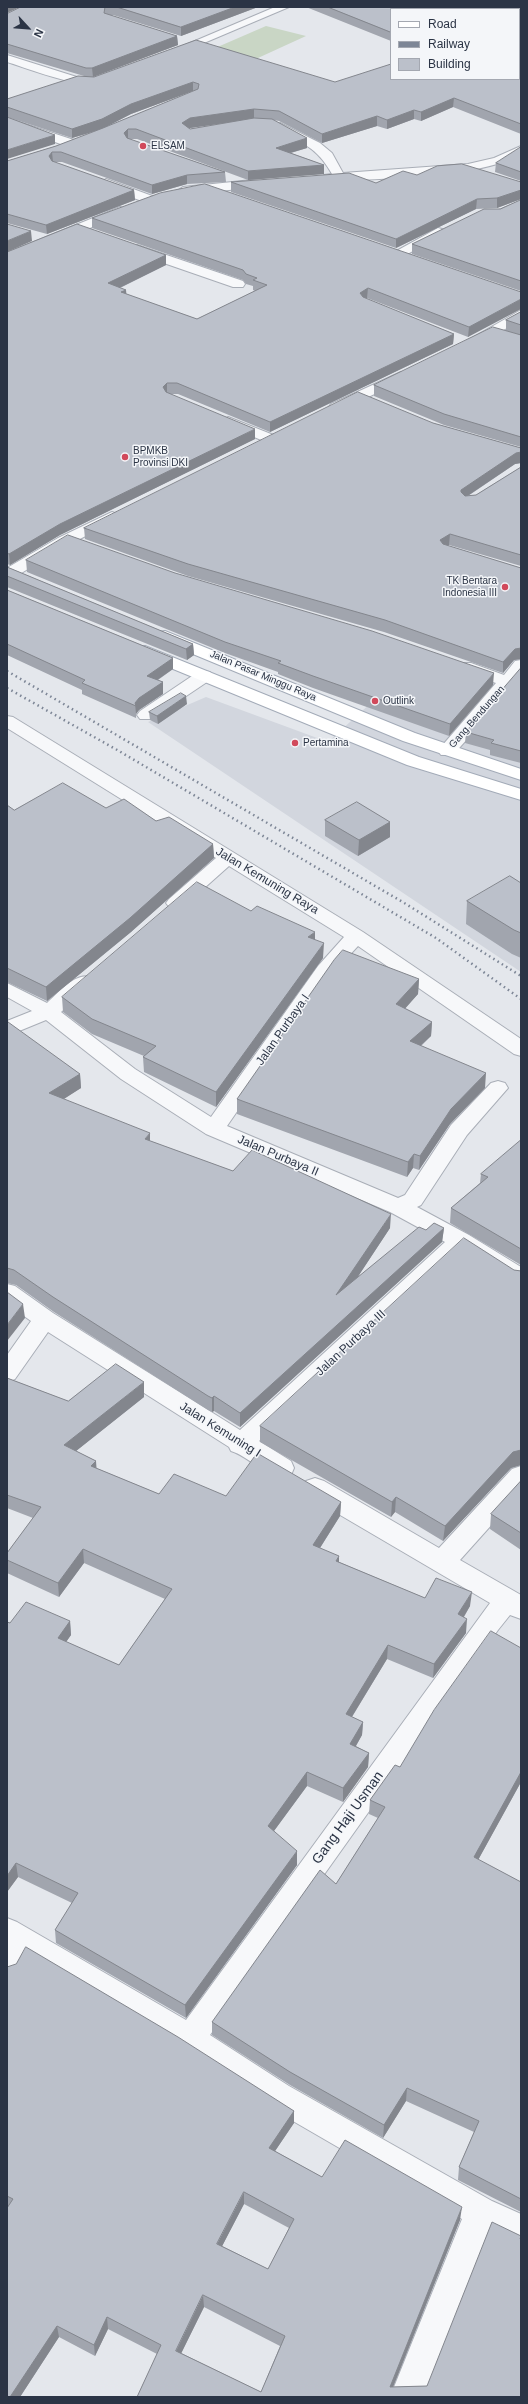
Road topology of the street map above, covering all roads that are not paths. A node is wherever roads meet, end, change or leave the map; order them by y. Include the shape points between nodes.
1 (284, 7) edge
2 (177, 40) edge
3 (192, 45) junction
4 (163, 56) edge
5 (7, 58) edge
6 (113, 75) edge
7 (7, 121) edge
8 (269, 123) edge
9 (86, 139) edge
10 (73, 144) junction
11 (521, 150) edge
12 (51, 151) edge
13 (468, 168) junction
14 (226, 176) edge
15 (490, 176) edge
16 (340, 178) junction
17 (94, 179) edge
18 (317, 179) edge
19 (271, 182) edge
20 (247, 184) junction
21 (204, 188) junction
22 (233, 198) edge
23 (151, 200) junction
24 (76, 228) junction
25 (449, 228) edge
26 (27, 234) edge
27 (95, 235) edge
28 (47, 240) junction
29 (125, 245) edge
30 (381, 249) edge
31 (397, 254) junction
32 (7, 258) edge
33 (411, 259) edge
34 (238, 284) dead end
35 (521, 314) edge
36 (492, 332) junction
37 (507, 336) edge
38 (464, 344) edge
39 (413, 370) edge
40 (358, 396) junction
41 (378, 404) edge
42 (325, 412) edge
43 (214, 415) edge
44 (284, 432) edge
45 (271, 439) junction
46 (257, 446) edge
47 (123, 512) edge
48 (65, 540) junction
49 (89, 547) edge
50 (15, 574) edge
51 (152, 630) edge
52 (131, 645) edge
53 (450, 662) edge
54 (521, 665) edge
55 (204, 676) junction
56 (503, 688) junction
57 (146, 715) dead end
58 (7, 721) edge
59 (447, 751) junction
60 (521, 775) edge
61 (521, 795) edge
62 (228, 858) junction
63 (162, 916) edge
64 (356, 936) junction
65 (96, 972) edge
66 (7, 989) edge
67 (48, 1012) junction
68 (7, 1029) edge
69 (521, 1049) edge
70 (498, 1088) dead end
71 (214, 1129) junction
72 (398, 1207) junction
73 (461, 1241) junction
74 (521, 1278) edge
75 (7, 1292) edge
76 (45, 1319) junction
77 (7, 1373) edge
78 (240, 1444) junction
79 (521, 1476) edge
80 (442, 1562) junction
81 (515, 1604) edge
82 (15, 1936) edge
83 (7, 1966) edge
84 (190, 2039) junction
85 (481, 2212) junction
86 (521, 2231) edge
87 (407, 2397) edge

1 - 3 street
2 - 3 street
3 - 4 street
5 - 6 street via 79,81 99,81
7 - 10 street
8 - 16 street via 316,146 328,156
9 - 10 street
10 - 12 street
11 - 13 street via 498,161
13 - 15 street
13 - 16 street
14 - 20 street
16 - 18 street
17 - 23 street
19 - 20 street
20 - 21 street
21 - 22 street
21 - 23 street via 168,194
23 - 24 street
24 - 27 street
24 - 28 street
25 - 31 street
26 - 28 street
28 - 32 street
29 - 34 street
30 - 31 street
31 - 33 street
35 - 36 street
36 - 37 street
36 - 38 street
39 - 40 street
40 - 41 street
40 - 42 street
43 - 45 street
44 - 45 street
45 - 46 street
47 - 48 street
48 - 49 street
48 - 50 street
51 - 59 main road, Jalan Pasar Minggu Raya
52 - 55 main road, Jalan Pasar Minggu Raya
53 - 56 street
54 - 56 street, Gang Bendungan
55 - 57 street
55 - 61 main road, Jalan Pasar Minggu Raya via 413,761
56 - 59 street, Gang Bendungan
58 - 62 street, Jalan Kemuning Raya
59 - 60 main road, Jalan Pasar Minggu Raya
62 - 63 street
62 - 64 street, Jalan Kemuning Raya
64 - 69 street, Jalan Kemuning Raya
64 - 71 street, Jalan Purbaya I via 324,970
65 - 67 street
66 - 67 street, Jalan Purbaya II
67 - 68 street
67 - 71 street, Jalan Purbaya II via 128,1074
70 - 72 street via 459,1130 413,1200
71 - 72 street, Jalan Purbaya II
72 - 73 street, Jalan Purbaya II
73 - 74 street, Jalan Purbaya II
73 - 78 street, Jalan Purbaya III
75 - 76 street, Jalan Kemuning I
76 - 77 street
76 - 78 street, Jalan Kemuning I
78 - 80 street, Jalan Kemuning I
79 - 80 street
80 - 81 street, Jalan Kemuning I
81 - 84 street, Gang Haji Usman via 480,1634
82 - 83 street
82 - 84 street
84 - 85 street via 278,2096
85 - 86 street
85 - 87 street

